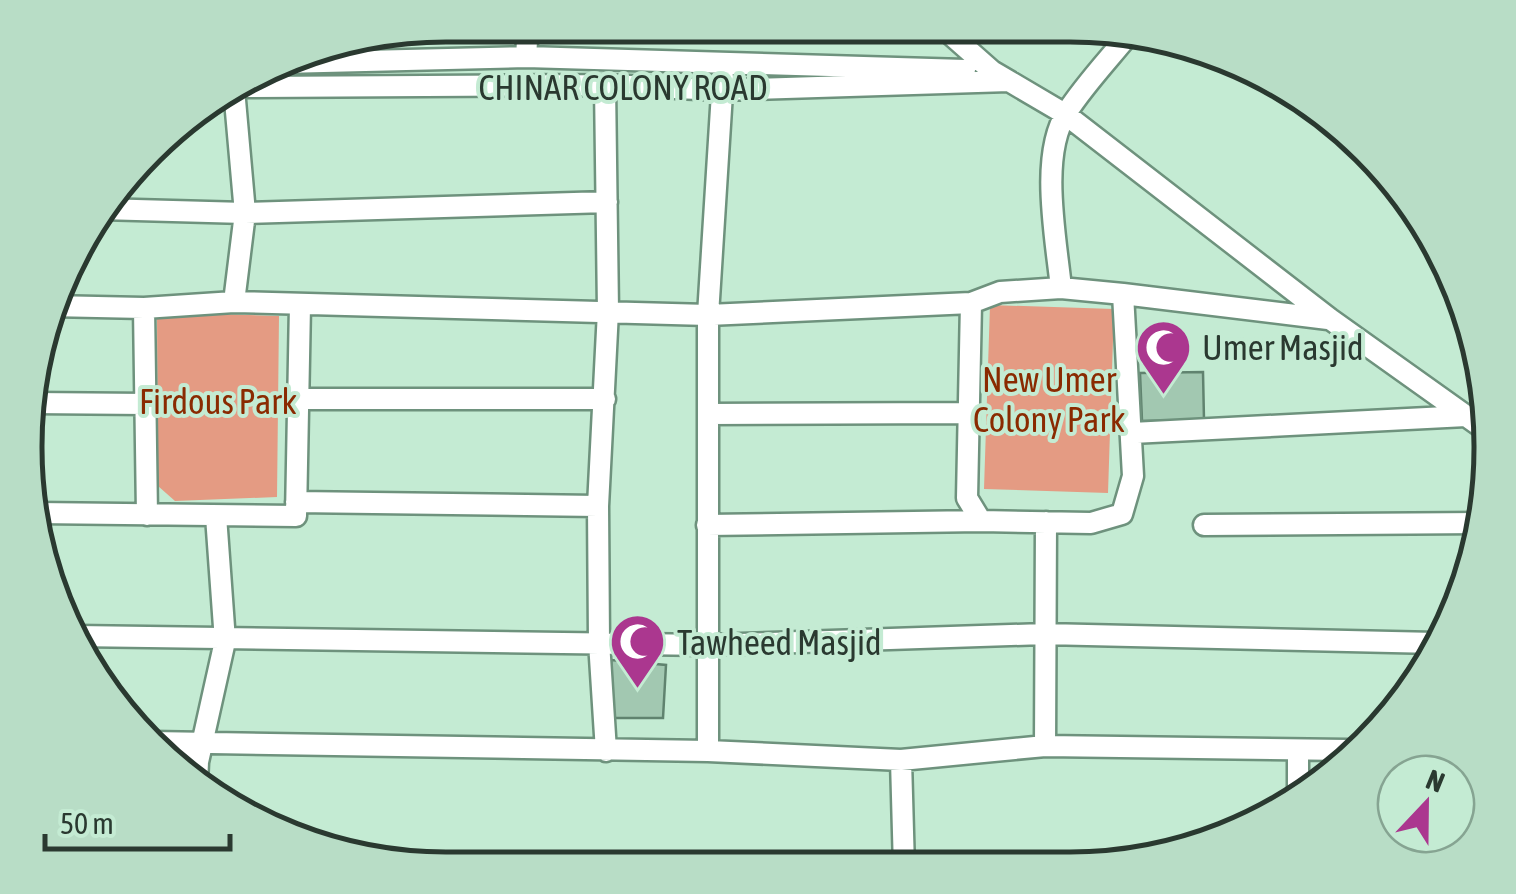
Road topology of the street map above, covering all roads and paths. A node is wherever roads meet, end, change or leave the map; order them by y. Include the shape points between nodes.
1 (527, 42) edge
2 (960, 42) edge
3 (1119, 46) edge
4 (526, 58) junction
5 (323, 62) edge
6 (723, 64) junction
7 (1001, 76) junction
8 (605, 85) junction
9 (261, 88) edge
10 (722, 90) junction
11 (237, 102) edge
12 (1065, 114) junction
13 (607, 202) junction
14 (120, 210) edge
15 (245, 213) junction
16 (1061, 288) junction
17 (1123, 294) junction
18 (234, 302) junction
19 (971, 303) junction
20 (300, 305) junction
21 (68, 306) edge
22 (144, 308) junction
23 (608, 311) junction
24 (708, 315) junction
25 (1330, 319) junction
26 (296, 399) junction
27 (605, 399) junction
28 (45, 403) edge
29 (147, 404) junction
30 (969, 413) junction
31 (708, 414) junction
32 (1473, 421) edge
33 (1473, 422) edge
34 (1132, 433) junction
35 (296, 502) junction
36 (598, 506) junction
37 (48, 514) edge
38 (147, 515) junction
39 (216, 516) junction
40 (981, 521) junction
41 (1046, 522) junction
42 (1466, 523) edge
43 (707, 525) junction
44 (1204, 525) dead end
45 (1044, 634) junction
46 (90, 636) edge
47 (225, 640) junction
48 (600, 642) junction
49 (1423, 643) edge
50 (709, 645) junction
51 (1046, 746) junction
52 (176, 747) edge
53 (1298, 750) junction
54 (1337, 750) edge
55 (606, 751) junction
56 (708, 751) junction
57 (201, 752) junction
58 (187, 757) edge
59 (901, 760) junction
60 (199, 767) edge
61 (1298, 780) edge
62 (904, 852) edge

1 - 4 street
2 - 7 street
3 - 12 street
4 - 5 street, CHINAR COLONY ROAD
4 - 6 street, CHINAR COLONY ROAD
6 - 7 street, CHINAR COLONY ROAD
6 - 10 street
7 - 10 street, CHINAR COLONY ROAD
7 - 12 street
8 - 9 street, CHINAR COLONY ROAD
8 - 10 street, CHINAR COLONY ROAD
8 - 13 street
10 - 24 street
11 - 15 street
12 - 16 street via 1053,153
12 - 25 street
13 - 15 street
13 - 23 street
14 - 15 street
15 - 18 street
16 - 17 street
16 - 19 street via 1000,292
17 - 25 street
17 - 34 street
18 - 20 street
18 - 22 street
19 - 24 street
19 - 30 street
20 - 23 street
20 - 26 street
21 - 22 street
22 - 29 street
23 - 24 street
23 - 27 street
24 - 31 street
25 - 32 street
26 - 27 street
26 - 35 street
27 - 36 street
28 - 29 street
29 - 38 street
30 - 31 street
30 - 40 street via 967,498
31 - 43 street
33 - 34 street
34 - 41 street via 1133,476 1122,514 1091,523
35 - 36 street
35 - 39 street via 296,516
36 - 48 street
37 - 38 street
38 - 39 street
39 - 47 street
40 - 41 street
40 - 43 street
41 - 45 street
42 - 44 street
43 - 50 street
45 - 49 street
45 - 50 street
45 - 51 street
46 - 47 street
47 - 48 street
47 - 57 street
48 - 50 street
48 - 55 street
50 - 56 street
51 - 53 street
51 - 59 street
52 - 57 street
53 - 54 street
53 - 61 street
55 - 56 street
55 - 57 street
56 - 59 street
57 - 58 street
57 - 60 street
59 - 62 street

